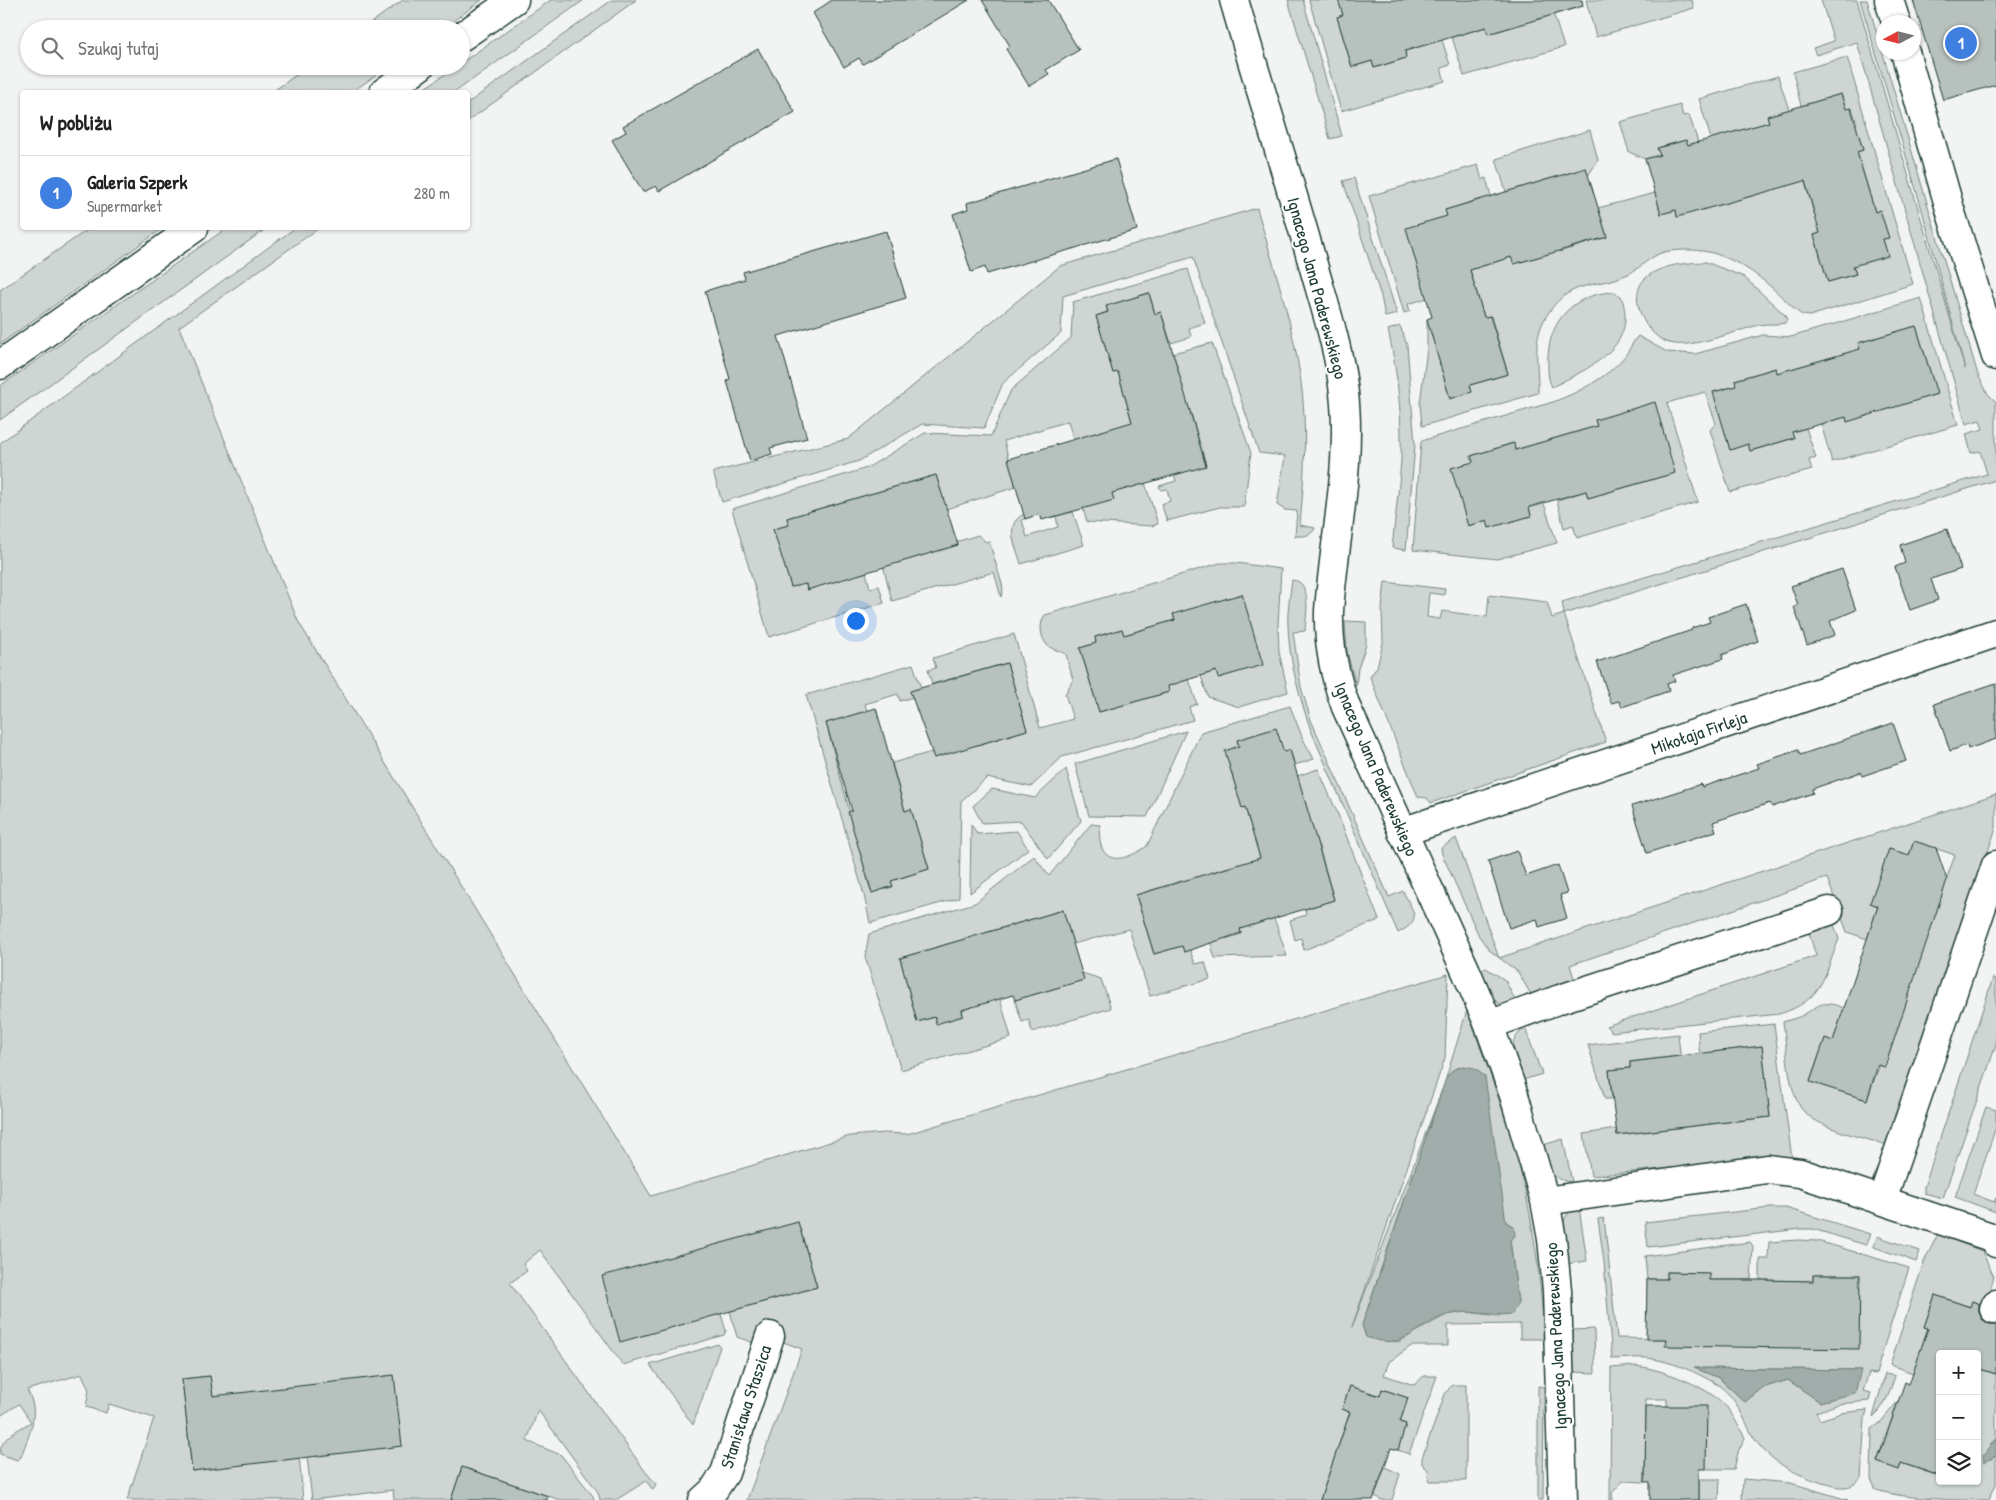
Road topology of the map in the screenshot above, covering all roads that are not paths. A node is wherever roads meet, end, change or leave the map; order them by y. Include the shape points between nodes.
1 (514, 0) edge
2 (1234, 0) edge
3 (1889, 0) edge
4 (1894, 15) edge
5 (470, 31) edge
6 (1907, 60) edge
7 (408, 75) edge
8 (387, 90) edge
9 (191, 230) edge
10 (1996, 356) edge
11 (0, 365) edge
12 (1996, 633) edge
13 (1402, 832) junction
14 (1996, 865) edge
15 (1830, 911) dead end
16 (1489, 1026) junction
17 (1882, 1200) junction
18 (1545, 1201) junction
19 (1996, 1243) edge
20 (770, 1336) dead end
21 (703, 1500) edge
22 (1563, 1500) edge

1 - 5 street
2 - 13 street, Ignacego Jana Paderewskiego via 1334,341 1344,393 1346,454 1328,611 1331,656 1346,706
3 - 4 street
6 - 10 street
7 - 8 street
9 - 11 street
12 - 13 street, Mikołaja Firleja
13 - 16 street, Ignacego Jana Paderewskiego
14 - 17 street
15 - 16 street via 1560,999
16 - 18 street, Ignacego Jana Paderewskiego via 1514,1095
17 - 18 street via 1800,1173 1767,1169
17 - 19 street via 1991,1237
18 - 22 street, Ignacego Jana Paderewskiego via 1557,1290
20 - 21 street, Stanisława Staszica via 725,1473

